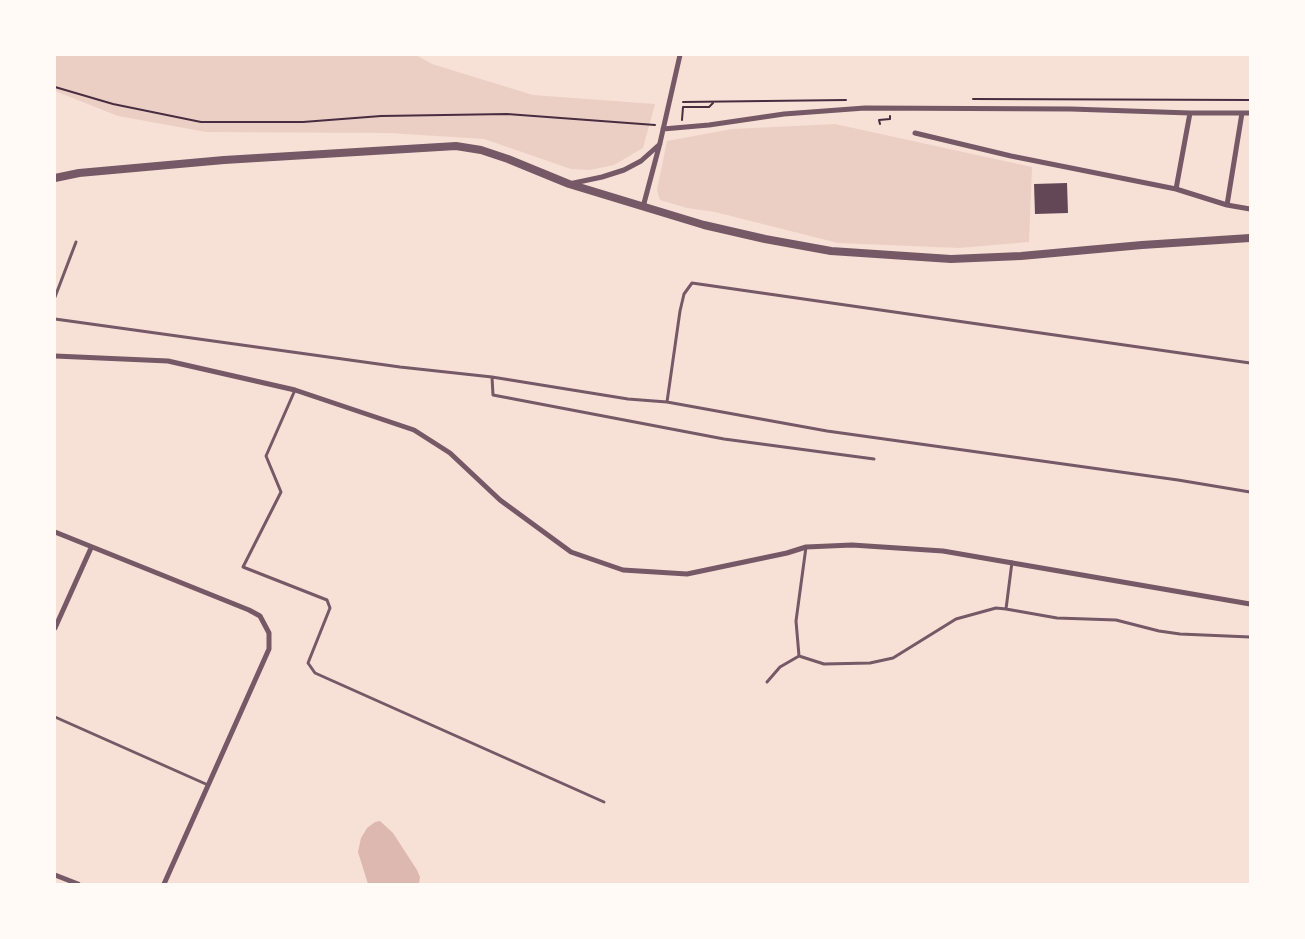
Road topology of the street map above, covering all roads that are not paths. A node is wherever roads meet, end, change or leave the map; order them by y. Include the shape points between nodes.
1 (680, 55) edge
2 (1190, 113) junction
3 (1242, 113) junction
4 (1250, 113) edge
5 (664, 126) junction
6 (915, 133) dead end
7 (660, 143) junction
8 (55, 178) edge
9 (569, 184) junction
10 (1176, 189) junction
11 (1227, 205) junction
12 (643, 207) junction
13 (1250, 209) edge
14 (1250, 238) edge
15 (76, 242) dead end
16 (55, 298) edge
17 (55, 319) edge
18 (55, 356) edge
19 (1250, 363) edge
20 (492, 377) junction
21 (295, 390) junction
22 (667, 402) junction
23 (874, 459) dead end
24 (1250, 492) edge
25 (55, 532) edge
26 (806, 547) junction
27 (91, 548) junction
28 (1012, 562) junction
29 (1250, 604) edge
30 (1006, 609) junction
31 (55, 628) edge
32 (1250, 637) edge
33 (799, 656) junction
34 (767, 682) dead end
35 (55, 718) edge
36 (208, 785) junction
37 (604, 802) dead end
38 (55, 875) edge
39 (78, 884) edge
40 (164, 884) edge

1 - 5 street
2 - 3 street
2 - 5 street via 865,108 784,114 709,125
2 - 10 street
3 - 4 street
3 - 11 street
5 - 7 street
6 - 10 street
7 - 9 street via 641,161 624,170
7 - 12 street
8 - 9 street via 214,161 456,146 508,158
9 - 12 street
10 - 11 street
11 - 13 street
12 - 14 street via 721,229 831,251 951,259
15 - 16 lane
17 - 20 lane
18 - 21 street via 168,361
19 - 22 lane via 692,283 684,294 680,312
20 - 22 lane via 628,399
20 - 23 lane via 493,395 724,439
21 - 26 street via 414,430 450,453 500,500 571,552 623,570 687,574
21 - 37 lane via 266,456 281,492 243,567 327,600 330,608 308,663 315,673
22 - 24 lane via 827,431
25 - 27 street
26 - 28 street via 852,545 943,551
26 - 33 lane via 796,621
27 - 31 street
27 - 36 street via 249,610 260,616 268,628 271,638 269,649
28 - 29 street
28 - 30 lane
30 - 32 lane via 1056,618 1116,620 1180,634
30 - 33 lane via 996,608 956,619 893,658 836,665
33 - 34 lane via 780,667
35 - 36 lane
36 - 40 street
38 - 39 street

